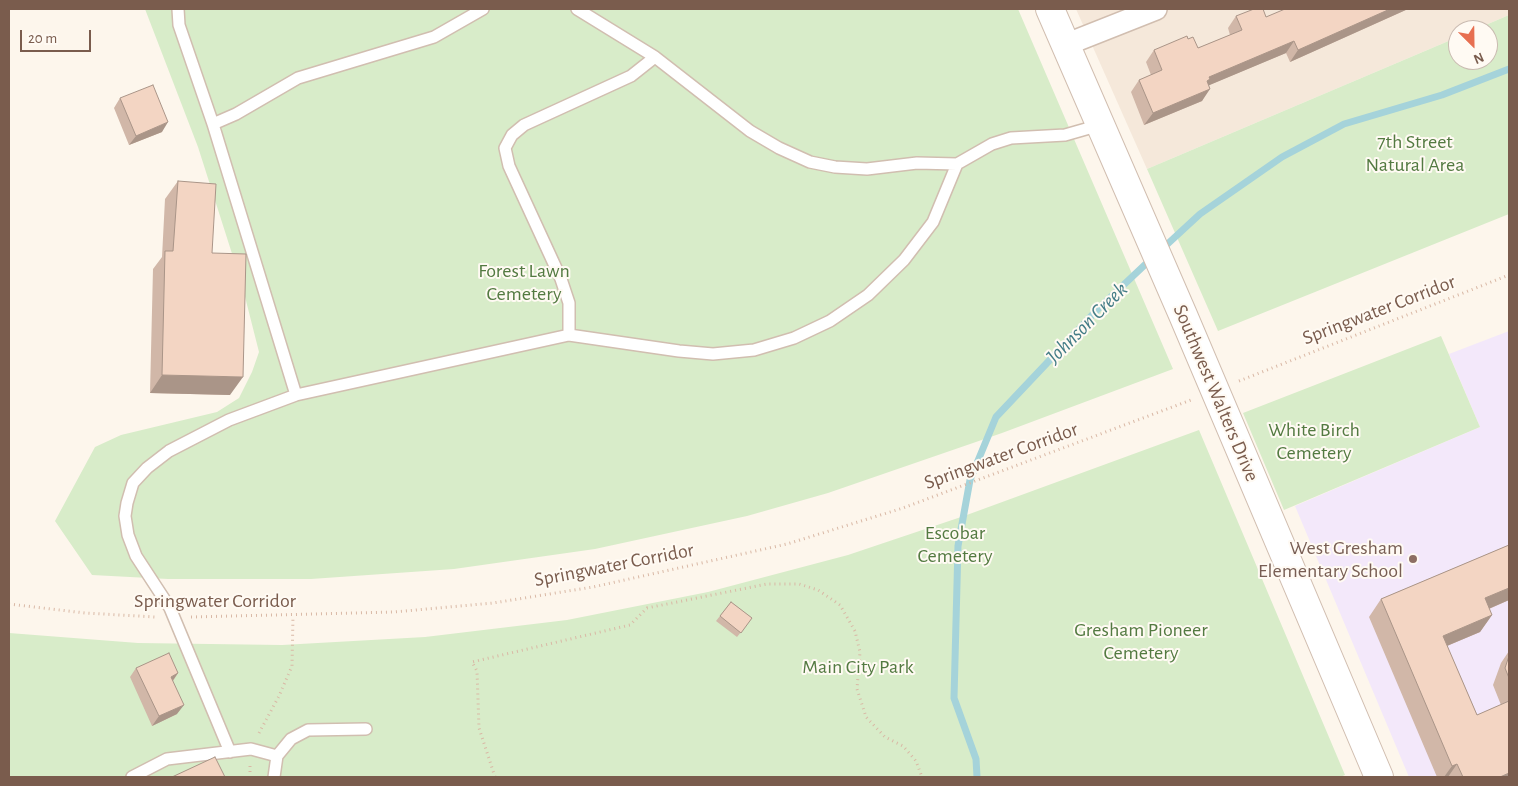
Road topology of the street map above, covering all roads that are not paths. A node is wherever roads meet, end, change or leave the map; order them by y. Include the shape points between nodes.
1 (178, 9) edge
2 (484, 9) edge
3 (577, 9) edge
4 (1050, 9) edge
5 (1156, 9) edge
6 (1065, 45) junction
7 (655, 57) junction
8 (213, 124) junction
9 (1100, 124) junction
10 (957, 164) junction
11 (569, 335) junction
12 (296, 395) junction
13 (366, 729) dead end
14 (230, 752) junction
15 (277, 756) junction
16 (132, 777) edge
17 (274, 777) edge
18 (1379, 777) edge

1 - 8 lane via 179,24
2 - 8 lane via 434,37 298,78
3 - 7 lane
4 - 6 street, Southwest Walters Drive
5 - 6 street
6 - 9 street, Southwest Walters Drive
7 - 10 lane via 750,131 810,162 867,169 917,163
7 - 11 lane via 631,76 524,125 512,135 505,148 509,166 561,279 569,303
8 - 12 lane
9 - 10 lane via 1064,135 1011,138 992,144
9 - 18 street, Southwest Walters Drive
10 - 11 lane via 933,222 904,260 868,295 830,321 794,338 754,350 713,354
11 - 12 lane
12 - 14 lane via 230,420 169,451 134,483 125,516 136,556 170,608
13 - 15 lane via 308,730 291,739
14 - 15 lane via 251,749
14 - 16 lane via 167,759
15 - 17 lane

